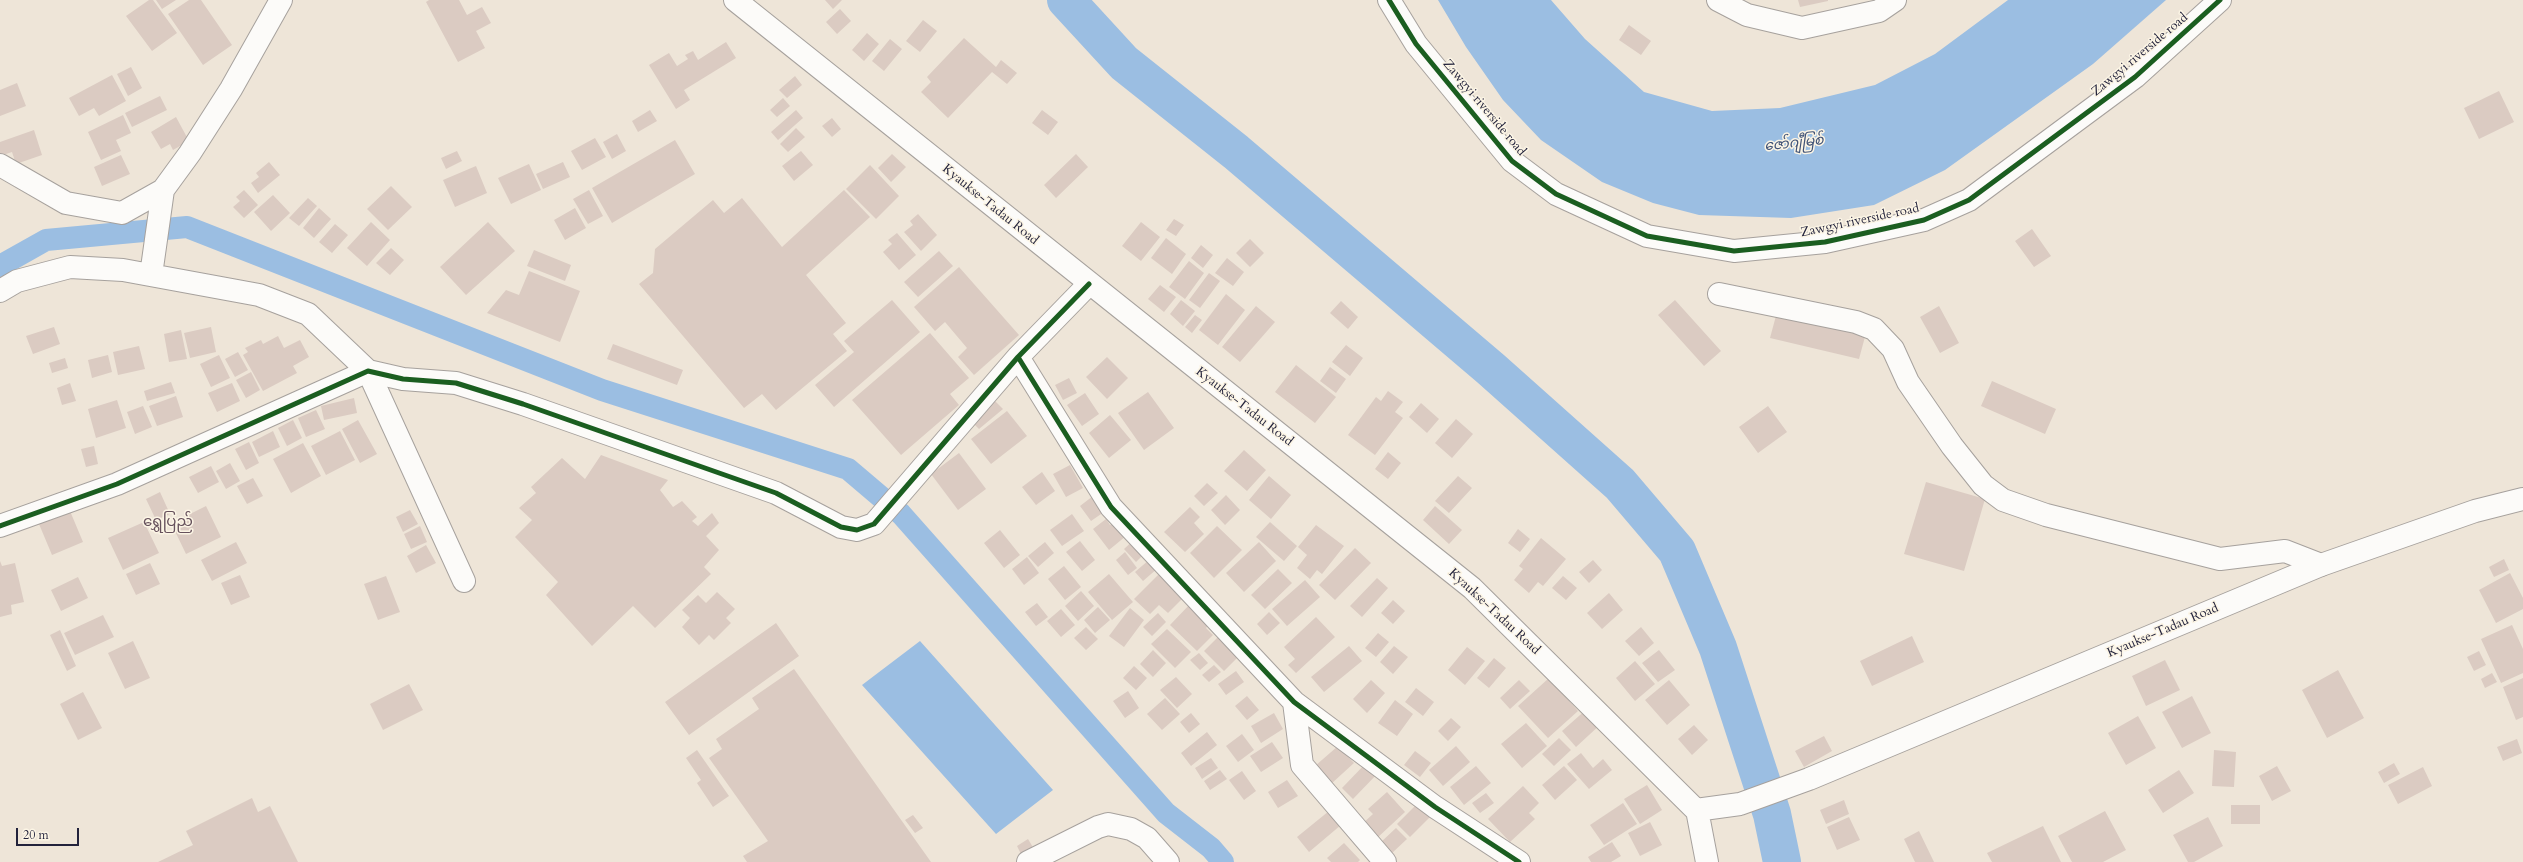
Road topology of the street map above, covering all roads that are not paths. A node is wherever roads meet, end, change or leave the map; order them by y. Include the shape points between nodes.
1 (281, 0) edge
2 (735, 0) edge
3 (1389, 0) edge
4 (1718, 0) edge
5 (1895, 0) edge
6 (2220, 0) edge
7 (0, 165) edge
8 (163, 190) junction
9 (152, 275) junction
10 (1089, 284) junction
11 (0, 291) edge
12 (1719, 294) dead end
13 (1018, 357) junction
14 (368, 372) junction
15 (2523, 499) edge
16 (0, 526) edge
17 (2321, 565) junction
18 (464, 581) dead end
19 (1294, 702) junction
20 (1697, 810) junction
21 (1028, 862) edge
22 (1168, 862) edge
23 (1385, 862) edge
24 (1519, 862) edge
25 (1707, 862) edge

1 - 8 street via 231,89 190,154
2 - 10 street, Kyaukse-Tadau Road
3 - 6 street, Zawgyi riverside road via 1416,44 1512,162 1556,194 1647,236 1734,251 1825,242 1924,220 1969,200 2135,77
4 - 5 street via 1747,16 1802,28 1879,11
7 - 8 street via 66,203 122,213
8 - 9 street
9 - 11 street via 123,270 70,267 17,281
9 - 14 street via 259,295 308,314
10 - 13 street
10 - 20 street, Kyaukse-Tadau Road via 1472,588
12 - 17 street via 1856,322 1874,330 1893,349 1908,382 1952,446 1983,485 2003,500 2046,515 2220,559 2285,551
13 - 14 street via 874,524 857,530 841,527 776,493 456,383 403,379
13 - 19 street via 1111,507
14 - 16 street via 117,484
14 - 18 street
15 - 17 street, Kyaukse-Tadau Road via 2475,511
17 - 20 street, Kyaukse-Tadau Road via 1808,779 1740,804
19 - 23 street via 1302,765
19 - 24 street via 1435,807
20 - 25 street
21 - 22 street via 1108,824 1131,829 1147,838

